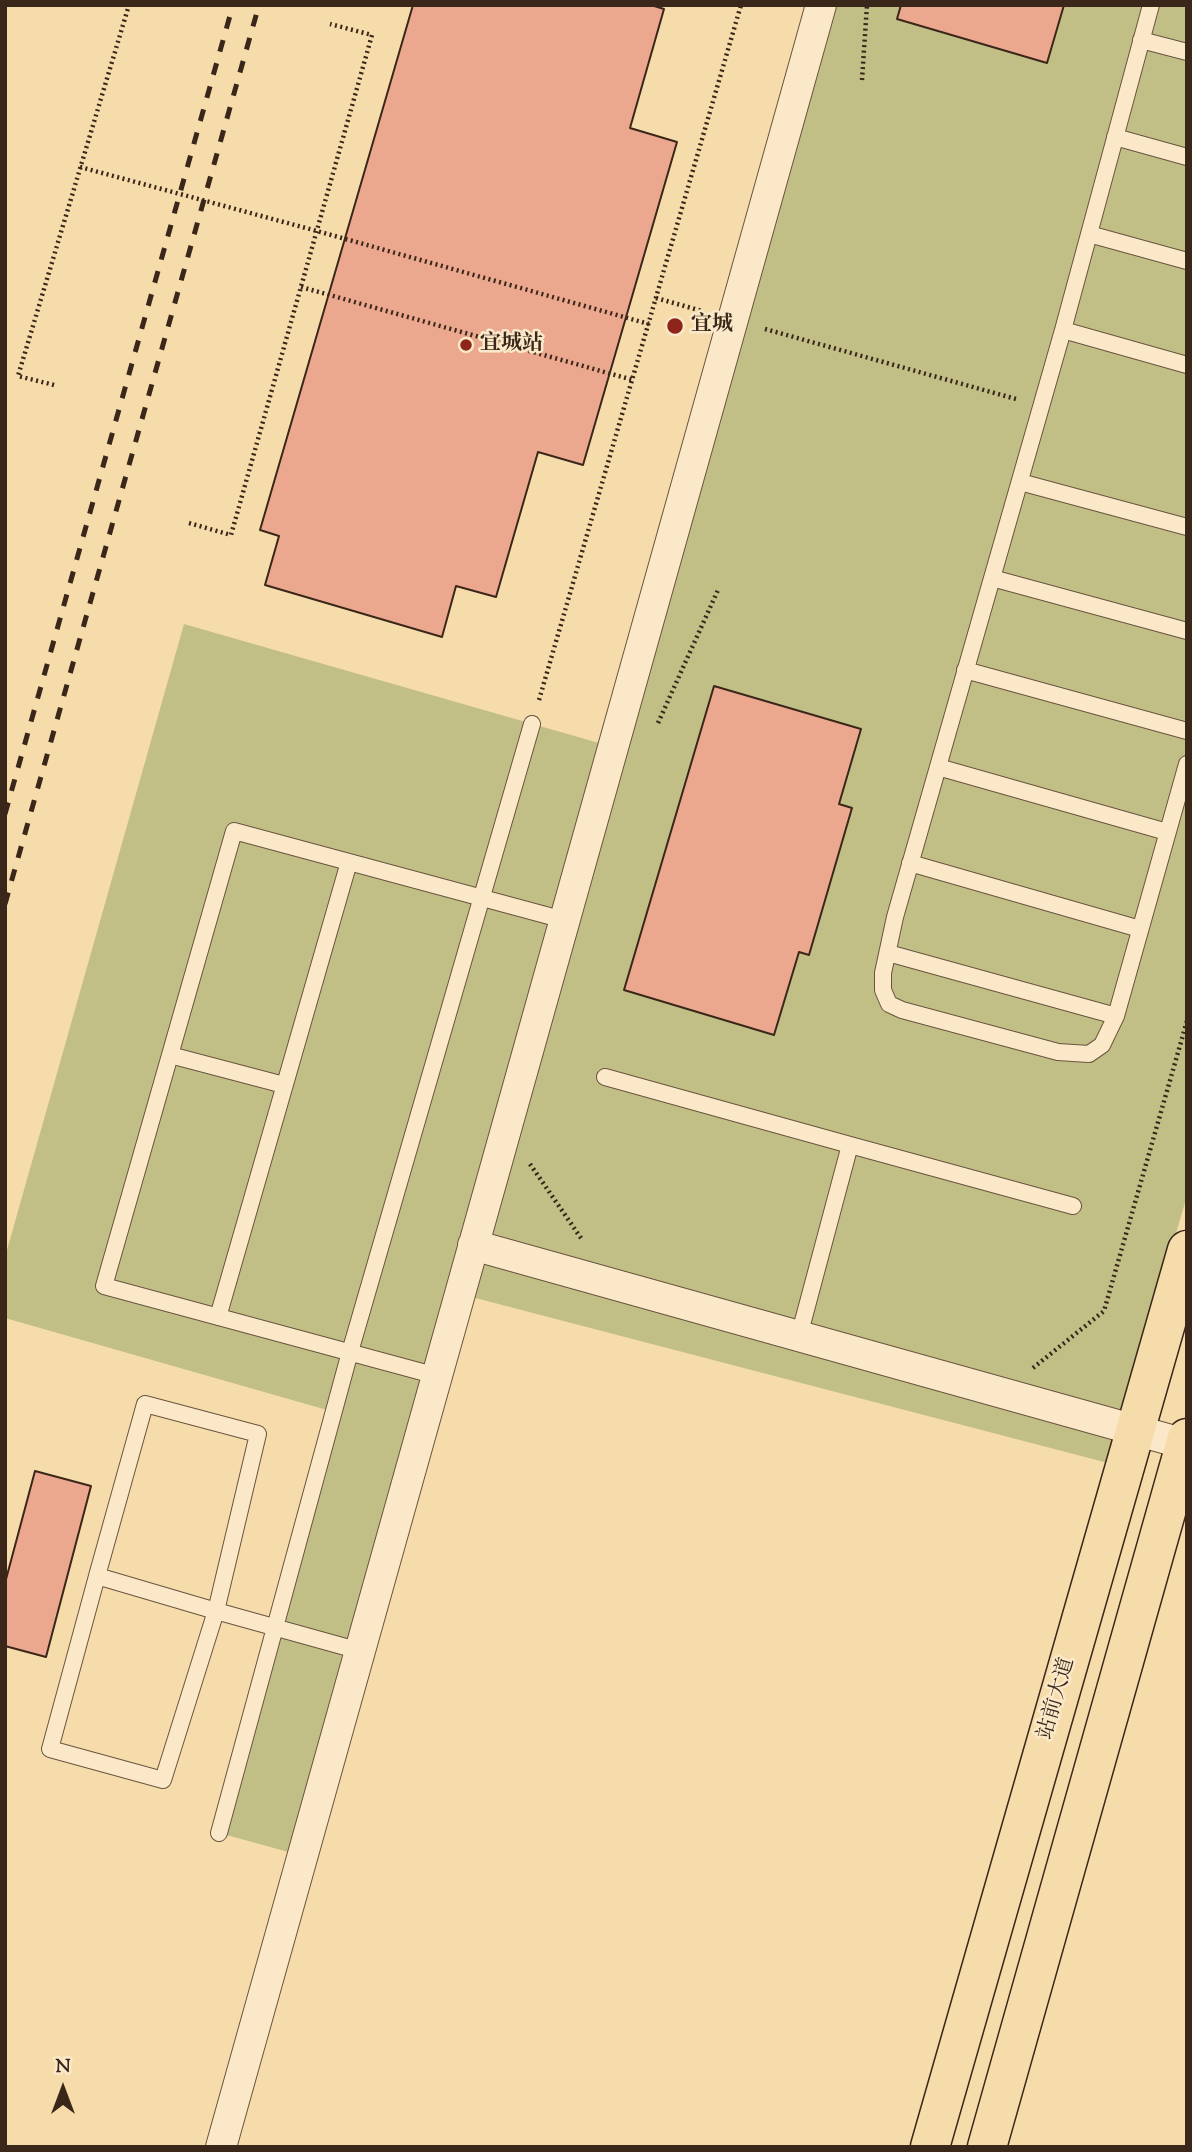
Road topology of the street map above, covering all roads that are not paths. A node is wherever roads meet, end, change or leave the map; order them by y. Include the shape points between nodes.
1 (821, 5) edge
2 (1151, 5) edge
3 (1141, 40) junction
4 (1187, 52) edge
5 (1115, 138) junction
6 (1187, 157) edge
7 (1089, 234) junction
8 (1187, 261) edge
9 (1063, 330) junction
10 (1187, 365) edge
11 (1020, 482) junction
12 (1187, 527) edge
13 (992, 578) junction
14 (1187, 631) edge
15 (965, 670) junction
16 (532, 724) road end
17 (1187, 731) edge
18 (1187, 764) edge
19 (938, 767) junction
20 (1167, 832) junction
21 (349, 862) junction
22 (910, 863) junction
23 (481, 898) junction
24 (565, 920) junction
25 (1140, 929) junction
26 (888, 953) junction
27 (1116, 1016) junction
28 (170, 1055) junction
29 (605, 1077) dead end
30 (284, 1085) junction
31 (850, 1145) junction
32 (1073, 1206) dead end
33 (473, 1245) junction
34 (1187, 1250) edge
35 (218, 1317) junction
36 (799, 1336) junction
37 (350, 1352) junction
38 (437, 1376) junction
39 (1135, 1431) junction
40 (1186, 1441) edge
41 (97, 1576) junction
42 (216, 1611) junction
43 (275, 1627) junction
44 (360, 1651) junction
45 (219, 1833) dead end
46 (221, 2147) edge
47 (930, 2147) edge
48 (987, 2147) edge

1 - 24 street
2 - 3 lane
3 - 4 lane
3 - 5 lane
5 - 6 lane
5 - 7 lane
7 - 8 lane
7 - 9 lane
9 - 10 lane
9 - 11 lane
11 - 12 lane
11 - 13 lane
13 - 14 lane
13 - 15 lane
15 - 17 lane
15 - 19 lane
16 - 23 lane
18 - 20 lane
19 - 20 lane
19 - 22 lane
20 - 25 lane
21 - 23 lane
21 - 28 lane via 234,831
21 - 30 lane
22 - 25 lane
22 - 26 lane
23 - 24 lane
23 - 37 lane
24 - 33 street
25 - 27 lane
26 - 27 lane
26 - 27 lane via 883,990 889,1004 941,1020 1058,1052 1089,1054 1102,1045
28 - 30 lane
28 - 35 lane via 104,1286
29 - 31 lane
30 - 35 lane
31 - 32 lane
31 - 36 lane
33 - 36 street
33 - 38 street
34 - 39 main road, 站前大道
35 - 37 lane
36 - 39 street
37 - 38 lane
37 - 43 lane
38 - 44 street
39 - 40 street
39 - 47 main road, 站前大道
40 - 48 main road
41 - 42 lane
41 - 42 lane via 50,1749 163,1780
41 - 42 lane via 145,1404 258,1434
42 - 43 lane
43 - 44 lane
43 - 45 lane
44 - 46 street

